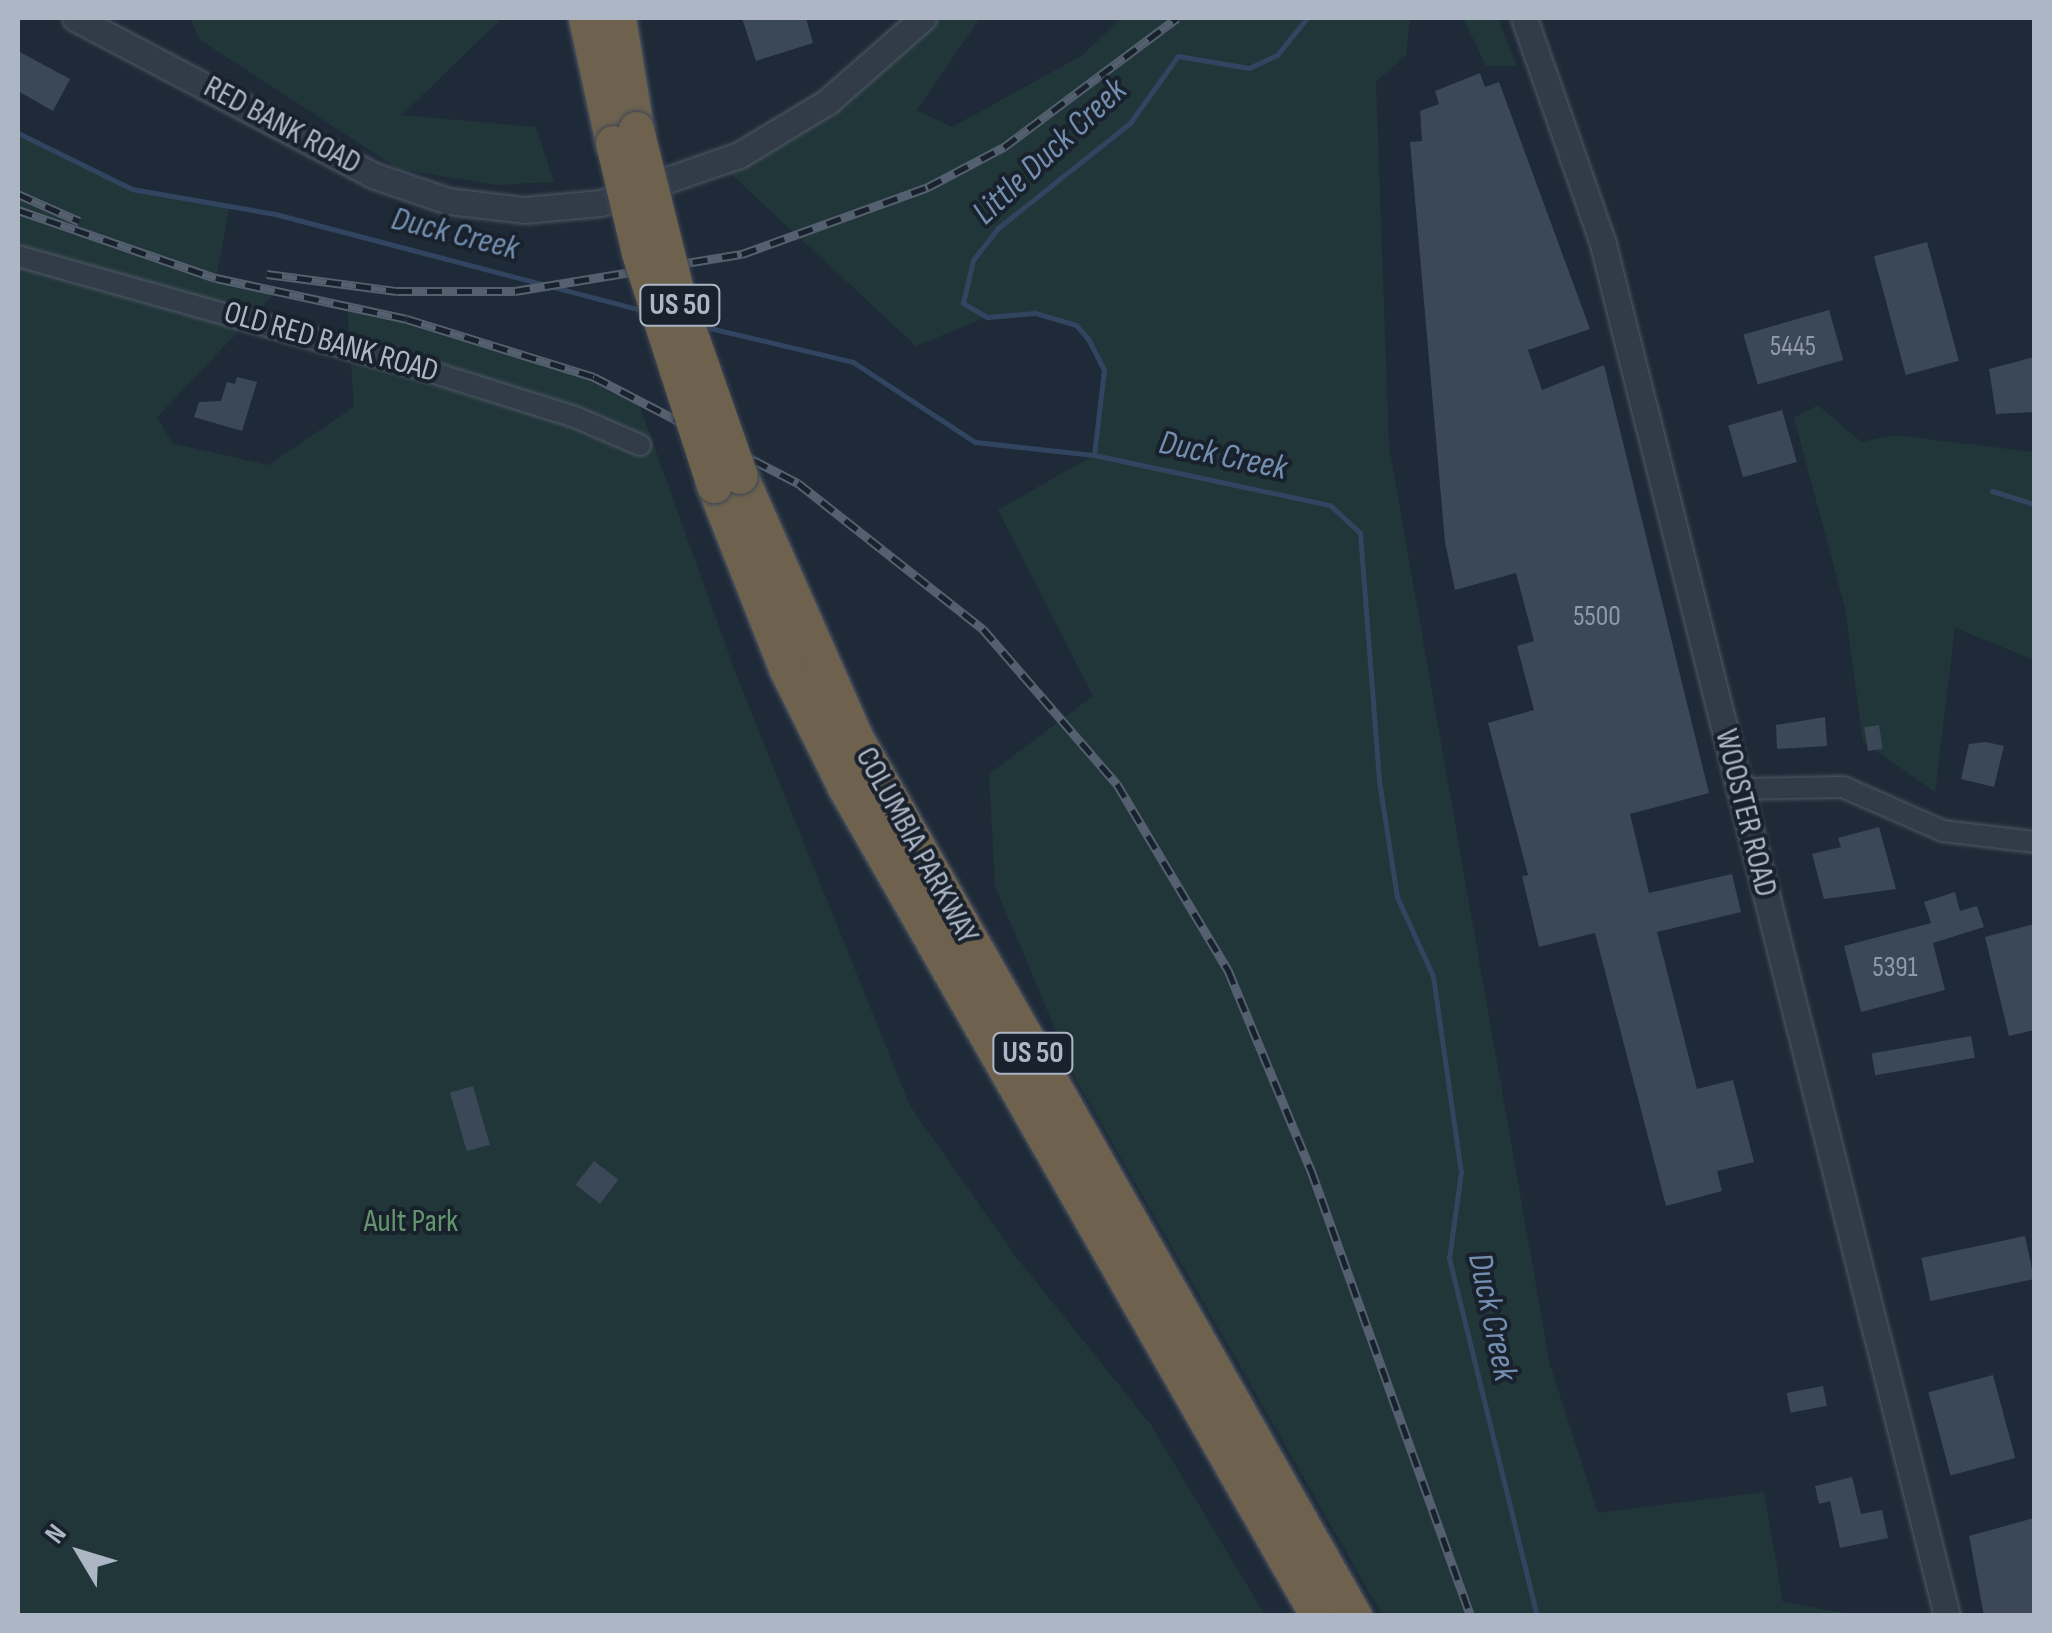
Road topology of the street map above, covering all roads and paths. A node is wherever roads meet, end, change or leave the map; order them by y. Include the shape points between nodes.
1 (74, 18) edge
2 (586, 18) edge
3 (618, 18) edge
4 (923, 18) edge
5 (1524, 18) edge
6 (625, 136) junction
7 (18, 256) edge
8 (640, 446) dead end
9 (727, 480) junction
10 (1739, 789) junction
11 (2034, 842) edge
12 (1318, 1616) edge
13 (1354, 1616) edge
14 (1947, 1616) edge

1 - 4 street, RED BANK ROAD via 376,176 448,201 525,210 629,196 739,155 827,102
2 - 6 highway, COLUMBIA PARKWAY / US 50
3 - 6 highway, COLUMBIA PARKWAY / US 50
5 - 10 street, WOOSTER ROAD via 1565,119 1603,244
6 - 9 highway, COLUMBIA PARKWAY / US 50, bridge via 640,253
7 - 8 street, OLD RED BANK ROAD via 283,338 547,408
9 - 12 highway, COLUMBIA PARKWAY / US 50 via 787,670 845,787
9 - 13 highway, COLUMBIA PARKWAY / US 50 via 855,737
10 - 11 street via 1844,787 1943,831
10 - 14 street, WOOSTER ROAD

